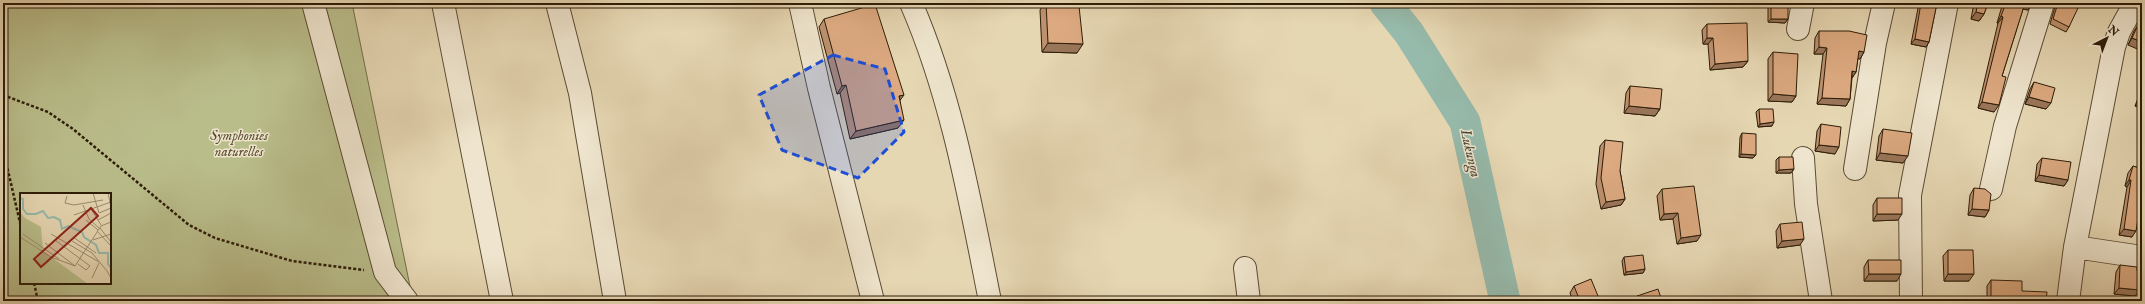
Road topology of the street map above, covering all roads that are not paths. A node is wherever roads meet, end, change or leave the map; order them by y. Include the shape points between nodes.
1 (313, 3) edge
2 (443, 3) edge
3 (556, 3) edge
4 (800, 3) edge
5 (911, 3) edge
6 (1803, 3) edge
7 (1884, 3) edge
8 (1947, 3) edge
9 (2043, 3) edge
10 (2135, 3) edge
11 (1798, 29) dead end
12 (1803, 158) dead end
13 (1855, 169) dead end
14 (1991, 190) dead end
15 (2076, 247) junction
16 (2142, 257) edge
17 (1245, 268) dead end
18 (408, 301) edge
19 (502, 301) edge
20 (615, 301) edge
21 (873, 301) edge
22 (990, 301) edge
23 (1249, 301) edge
24 (1821, 301) edge
25 (1911, 301) edge
26 (2068, 301) edge

1 - 18 street via 385,272
2 - 19 street
3 - 20 street via 580,93
4 - 21 street
5 - 22 street via 929,44 965,174
6 - 11 street
7 - 13 street
8 - 25 street via 1910,194
9 - 14 street via 2006,126
10 - 15 street via 2114,47
12 - 24 street via 1806,204
15 - 16 street
15 - 26 street
17 - 23 street

